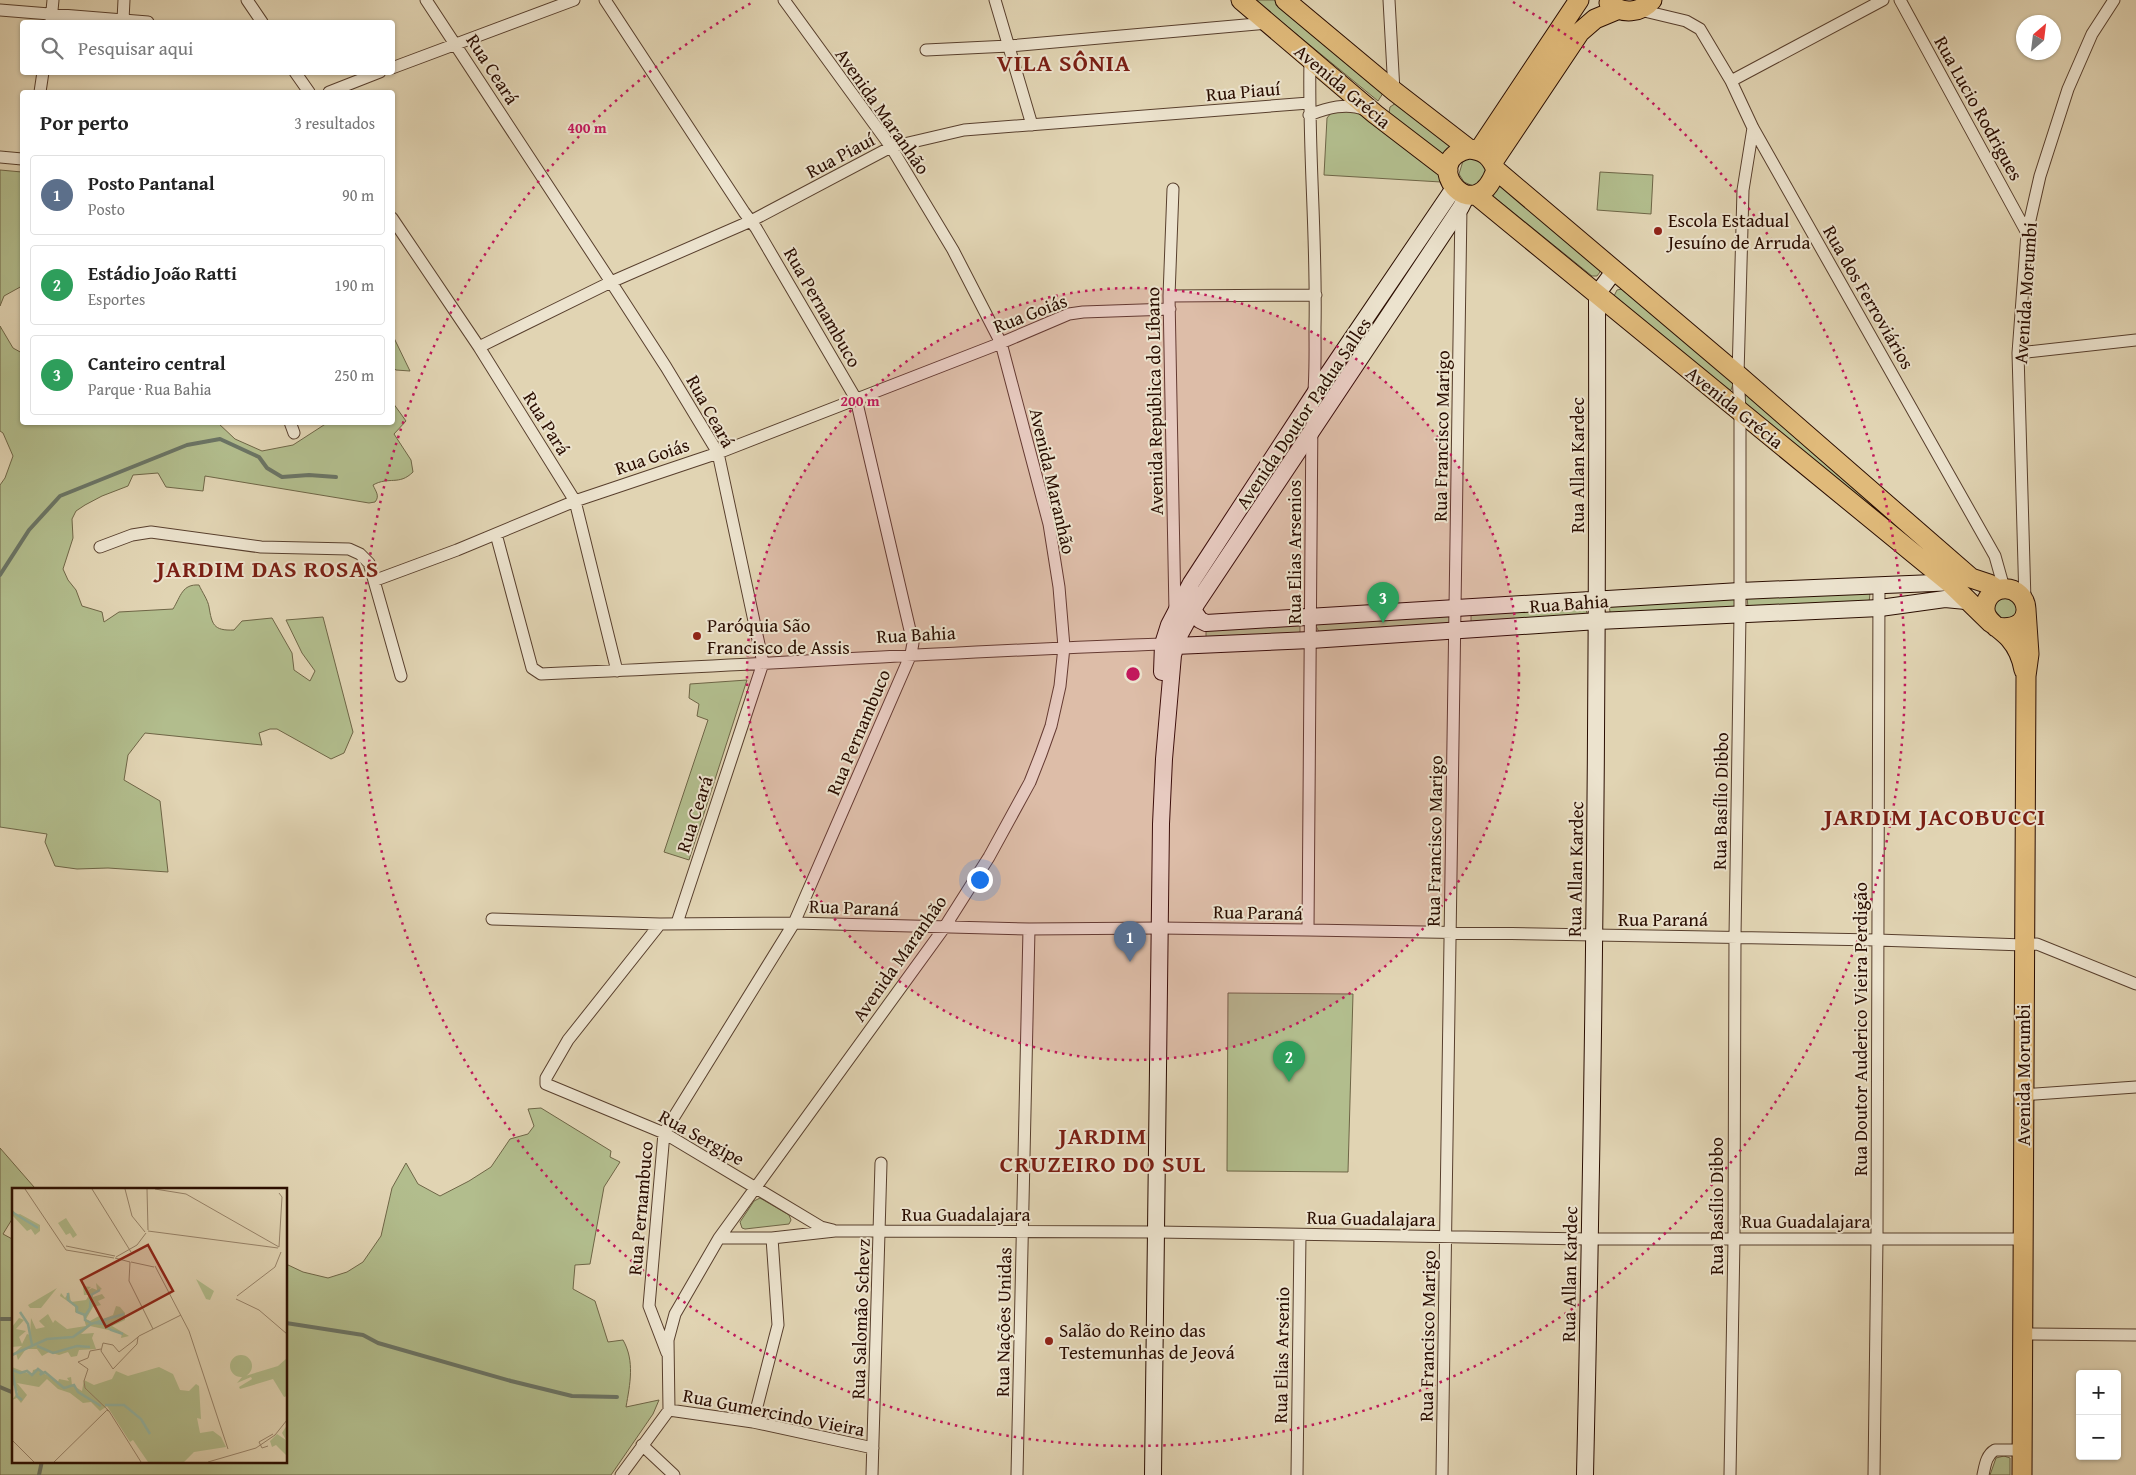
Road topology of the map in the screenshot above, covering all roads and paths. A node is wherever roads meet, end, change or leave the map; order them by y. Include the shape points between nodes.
1 (53, 0) edge
2 (124, 0) edge
3 (247, 0) edge
4 (426, 0) edge
5 (574, 0) edge
6 (605, 0) edge
7 (784, 0) edge
8 (996, 0) edge
9 (1241, 0) edge
10 (1285, 0) edge
11 (1389, 0) edge
12 (1578, 0) edge
13 (1883, 0) edge
14 (1900, 0) edge
15 (2114, 0) edge
16 (1613, 5) edge
17 (1646, 5) edge
18 (0, 10) edge
19 (51, 19) edge
20 (123, 20) joint
21 (261, 20) edge
22 (1268, 23) junction
23 (455, 43) junction
24 (1009, 46) junction
25 (926, 50) dead end
26 (1310, 60) junction
27 (395, 67) edge
28 (1372, 71) junction
29 (43, 75) edge
30 (297, 75) edge
31 (372, 75) edge
32 (1732, 81) junction
33 (40, 90) edge
34 (308, 90) edge
35 (334, 90) edge
36 (1394, 90) junction
37 (1352, 95) junction
38 (1310, 103) junction
39 (1375, 114) junction
40 (1309, 115) junction
41 (1032, 125) junction
42 (1753, 128) junction
43 (891, 148) junction
44 (1474, 149) junction
45 (0, 157) edge
46 (20, 159) edge
47 (1495, 166) junction
48 (1173, 189) dead end
49 (1461, 191) junction
50 (751, 221) junction
51 (395, 222) edge
52 (2027, 234) junction
53 (1615, 270) junction
54 (611, 282) junction
55 (1597, 294) junction
56 (1316, 295) junction
57 (1170, 296) junction
58 (1170, 309) junction
59 (2136, 340) edge
60 (1001, 343) junction
61 (479, 347) junction
62 (2018, 354) junction
63 (1738, 375) junction
64 (1315, 393) junction
65 (856, 399) junction
66 (1740, 410) junction
67 (1312, 432) junction
68 (718, 453) junction
69 (575, 501) junction
70 (496, 534) junction
71 (100, 547) dead end
72 (1971, 578) junction
73 (376, 580) junction
74 (1879, 584) junction
75 (1951, 584) junction
76 (2001, 589) junction
77 (1740, 591) junction
78 (1598, 599) junction
79 (1966, 601) junction
80 (2026, 606) junction
81 (1455, 608) junction
82 (1880, 608) junction
83 (1193, 610) junction
84 (1175, 613) junction
85 (1740, 614) junction
86 (1310, 615) junction
87 (1598, 620) junction
88 (1206, 623) junction
89 (1994, 625) junction
90 (1455, 631) junction
91 (1311, 640) junction
92 (1169, 645) junction
93 (1205, 645) junction
94 (1064, 647) junction
95 (911, 654) junction
96 (763, 663) junction
97 (617, 671) junction
98 (401, 676) dead end
99 (2026, 676) junction
100 (492, 919) dead end
101 (794, 923) junction
102 (660, 924) junction
103 (677, 924) junction
104 (944, 928) junction
105 (1160, 928) junction
106 (1029, 929) junction
107 (1308, 930) junction
108 (1450, 933) junction
109 (1594, 936) junction
110 (1736, 937) junction
111 (1877, 940) junction
112 (2024, 945) junction
113 (2136, 984) edge
114 (2136, 1087) edge
115 (2022, 1095) junction
116 (664, 1133) junction
117 (881, 1163) dead end
118 (755, 1188) junction
119 (835, 1231) junction
120 (880, 1231) junction
121 (1022, 1231) junction
122 (1156, 1232) junction
123 (1300, 1235) junction
124 (1447, 1236) junction
125 (718, 1238) junction
126 (772, 1238) junction
127 (1734, 1238) junction
128 (1877, 1238) junction
129 (2023, 1238) junction
130 (1590, 1239) junction
131 (2023, 1334) junction
132 (2136, 1336) edge
133 (668, 1356) junction
134 (669, 1410) junction
135 (753, 1422) junction
136 (642, 1445) junction
137 (873, 1448) junction
138 (2021, 1450) junction
139 (621, 1475) edge
140 (674, 1475) edge
141 (872, 1475) edge
142 (1017, 1475) edge
143 (1153, 1475) edge
144 (1297, 1475) edge
145 (1442, 1475) edge
146 (1585, 1475) edge
147 (1730, 1475) edge
148 (1874, 1475) edge
149 (1982, 1475) edge
150 (2022, 1475) edge

1 - 19 street
2 - 20 street
3 - 21 street
4 - 23 street, Rua Ceará
5 - 23 street
6 - 50 street, Rua Pernambuco
7 - 43 street, Avenida Maranhão
8 - 24 street
9 - 22 main road, Avenida Grécia
10 - 28 main road, Avenida Grécia
11 - 36 street
12 - 44 main road
13 - 32 street
14 - 52 street, Rua Lucio Rodrigues
15 - 52 street, Avenida Morumbi via 2092,34 2068,89 2040,176
16 - 17 main road via 1629,12
16 - 47 main road via 1580,32
17 - 32 street, Rua dos Ferroviários via 1700,29
18 - 19 street
19 - 20 street
22 - 24 street
22 - 26 main road, Avenida Grécia
23 - 27 street
23 - 54 street, Rua Ceará
24 - 25 street
24 - 41 street
26 - 37 main road, Avenida Grécia
26 - 38 street, Rua Elias Arsenios
28 - 36 main road, Avenida Grécia
28 - 37 main road
29 - 33 street
30 - 34 street
31 - 35 street
32 - 42 street, Rua dos Ferroviários
36 - 39 main road
36 - 44 main road, Avenida Grécia
37 - 39 main road, Avenida Grécia
38 - 40 street, Rua Elias Arsenios
38 - 41 street, Rua Piauí
39 - 40 street via 1344,106 1329,107
39 - 49 main road, Avenida Grécia
40 - 56 street, Rua Elias Arsenios
41 - 43 street, Rua Piauí via 964,130
42 - 63 street, Rua Basílio Dibbo via 1743,190
42 - 76 street, Rua dos Ferroviários via 1995,556
43 - 50 street, Rua Piauí
43 - 60 street, Avenida Maranhão via 952,250
44 - 47 main road
44 - 49 main road via 1457,153 1452,158
45 - 46 street
47 - 49 main road via 1489,187
47 - 53 main road, Avenida Grécia
48 - 57 street, Avenida República do Líbano
49 - 55 main road, Avenida Grécia
49 - 64 street, Avenida Doutor Padua Salles
49 - 67 street, Avenida Doutor Padua Salles
49 - 81 street, Rua Francisco Marigo
50 - 54 street, Rua Piauí
50 - 65 street, Rua Pernambuco
51 - 61 street, Rua Pará
52 - 62 street, Avenida Morumbi
53 - 55 street
53 - 63 main road, Avenida Grécia
54 - 61 street, Rua Piauí
54 - 68 street, Rua Ceará
55 - 66 main road, Avenida Grécia
55 - 78 street, Rua Allan Kardec
56 - 57 street
56 - 64 street, Rua Elias Arsenios
57 - 58 street, Avenida República do Líbano
58 - 60 street, Rua Goiás via 1069,314
58 - 84 street, Avenida República do Líbano
59 - 62 street
60 - 65 street, Rua Goiás
60 - 94 street, Avenida Maranhão via 1049,524
61 - 69 street, Rua Pará
62 - 80 street, Avenida Morumbi
63 - 66 street, Rua Basílio Dibbo
63 - 72 main road, Avenida Grécia
64 - 67 street, Rua Elias Arsenios
64 - 84 street, Avenida Doutor Padua Salles via 1191,582
65 - 68 street, Rua Goiás
65 - 95 street, Rua Pernambuco via 913,643
66 - 75 main road, Avenida Grécia
66 - 77 street, Rua Basílio Dibbo
67 - 83 street, Avenida Doutor Padua Salles
67 - 86 street, Rua Elias Arsenios
68 - 69 street, Rua Goiás
68 - 96 street, Rua Ceará
69 - 70 street, Rua Goiás
69 - 97 street, Rua Pará
70 - 73 street, Rua Goiás
70 - 97 street, Rua Bahia via 532,668 541,674
71 - 73 street via 132,534 151,532 261,546 349,549 369,563
72 - 75 street, Rua Bahia
72 - 76 main road, Avenida Grécia
73 - 98 street
74 - 75 street, Rua Bahia
74 - 77 street, Rua Bahia
74 - 82 street, Rua Doutor Auderico Vieira Perdigão
75 - 79 main road, Avenida Grécia
76 - 80 main road via 2017,592
76 - 89 main road via 1988,598 1986,604 1985,611
77 - 78 street, Rua Bahia
77 - 85 street, Rua Basílio Dibbo
78 - 81 street, Rua Bahia
78 - 87 street, Rua Allan Kardec
79 - 82 street, Rua Bahia via 1944,599
79 - 89 main road, Avenida Grécia
80 - 89 main road via 2021,622 2016,626 2010,629
80 - 99 main road, Avenida Morumbi via 2029,654
81 - 86 street, Rua Bahia
81 - 90 street, Rua Francisco Marigo
82 - 85 street, Rua Bahia
82 - 111 street, Rua Doutor Auderico Vieira Perdigão
83 - 88 street
83 - 92 street, Avenida Doutor Padua Salles
84 - 92 street, Avenida Doutor Padua Salles
85 - 87 street, Rua Bahia
85 - 110 street, Rua Basílio Dibbo
86 - 88 street, Rua Bahia
86 - 91 street, Rua Elias Arsenios
87 - 90 street, Rua Bahia
87 - 109 street, Rua Allan Kardec
88 - 93 street via 1200,635
89 - 99 main road, Avenida Morumbi via 2011,639
90 - 91 street, Rua Bahia
90 - 108 street, Rua Francisco Marigo
91 - 93 street, Rua Bahia
91 - 107 street, Rua Elias Arsenios
92 - 93 street, Rua Bahia
92 - 94 street, Rua Bahia
92 - 105 street
94 - 95 street, Rua Bahia
94 - 104 street, Avenida Maranhão via 1051,726 1030,782 989,857
95 - 96 street, Rua Bahia
95 - 101 street, Rua Pernambuco
96 - 97 street, Rua Bahia
96 - 103 street, Rua Ceará
99 - 112 main road, Avenida Morumbi
100 - 102 street, Rua Paraná
101 - 103 street, Rua Paraná
101 - 104 street, Rua Paraná
101 - 116 street, Rua Pernambuco
102 - 103 street, Rua Paraná
102 - 116 street, Rua Sergipe via 568,1040 546,1078 546,1084
104 - 106 street, Rua Paraná
104 - 118 street, Avenida Maranhão
105 - 106 street, Rua Paraná
105 - 107 street, Rua Paraná
105 - 122 street
106 - 121 street, Rua Nações Unidas
107 - 108 street, Rua Paraná
108 - 109 street, Rua Paraná
108 - 124 street, Rua Francisco Marigo
109 - 110 street, Rua Paraná
109 - 130 street, Rua Allan Kardec
110 - 111 street, Rua Paraná
110 - 127 street, Rua Basílio Dibbo
111 - 112 street, Rua Paraná
111 - 128 street, Rua Doutor Auderico Vieira Perdigão
112 - 113 street, Rua Paraná via 2037,944
112 - 115 main road, Avenida Morumbi
114 - 115 street
115 - 129 main road, Avenida Morumbi
116 - 118 street, Rua Sergipe
116 - 133 street, Rua Pernambuco via 649,1306
117 - 120 street, Rua Salomão Schevz
118 - 119 street, Rua Sergipe via 821,1227
118 - 125 street, Avenida Maranhão
119 - 120 street, Rua Guadalajara
119 - 126 street, Rua Guadalajara
120 - 121 street, Rua Guadalajara
120 - 137 street, Rua Salomão Schevz
121 - 122 street, Rua Guadalajara
121 - 142 street, Rua Nações Unidas
122 - 123 street, Rua Guadalajara
122 - 143 street
123 - 124 street, Rua Guadalajara
123 - 144 street, Rua Elias Arsenio
124 - 130 street, Rua Guadalajara
124 - 145 street, Rua Francisco Marigo
125 - 126 street, Rua Guadalajara
125 - 133 street, Avenida Maranhão via 675,1314
126 - 135 street via 778,1325
127 - 128 street, Rua Guadalajara
127 - 130 street, Rua Guadalajara
127 - 147 street, Rua Basílio Dibbo
128 - 129 street, Rua Guadalajara
128 - 148 street, Rua Doutor Auderico Vieira Perdigão
129 - 131 main road, Avenida Morumbi
130 - 146 street, Rua Allan Kardec
131 - 132 street
131 - 138 main road, Avenida Morumbi
133 - 134 street, Avenida Maranhão
134 - 135 street, Rua Gumercindo Vieira
134 - 136 street
135 - 137 street, Rua Gumercindo Vieira
136 - 139 street
136 - 140 street
137 - 141 street, Rua Salomão Schevz
138 - 149 street via 1991,1452
138 - 150 main road, Avenida Morumbi

